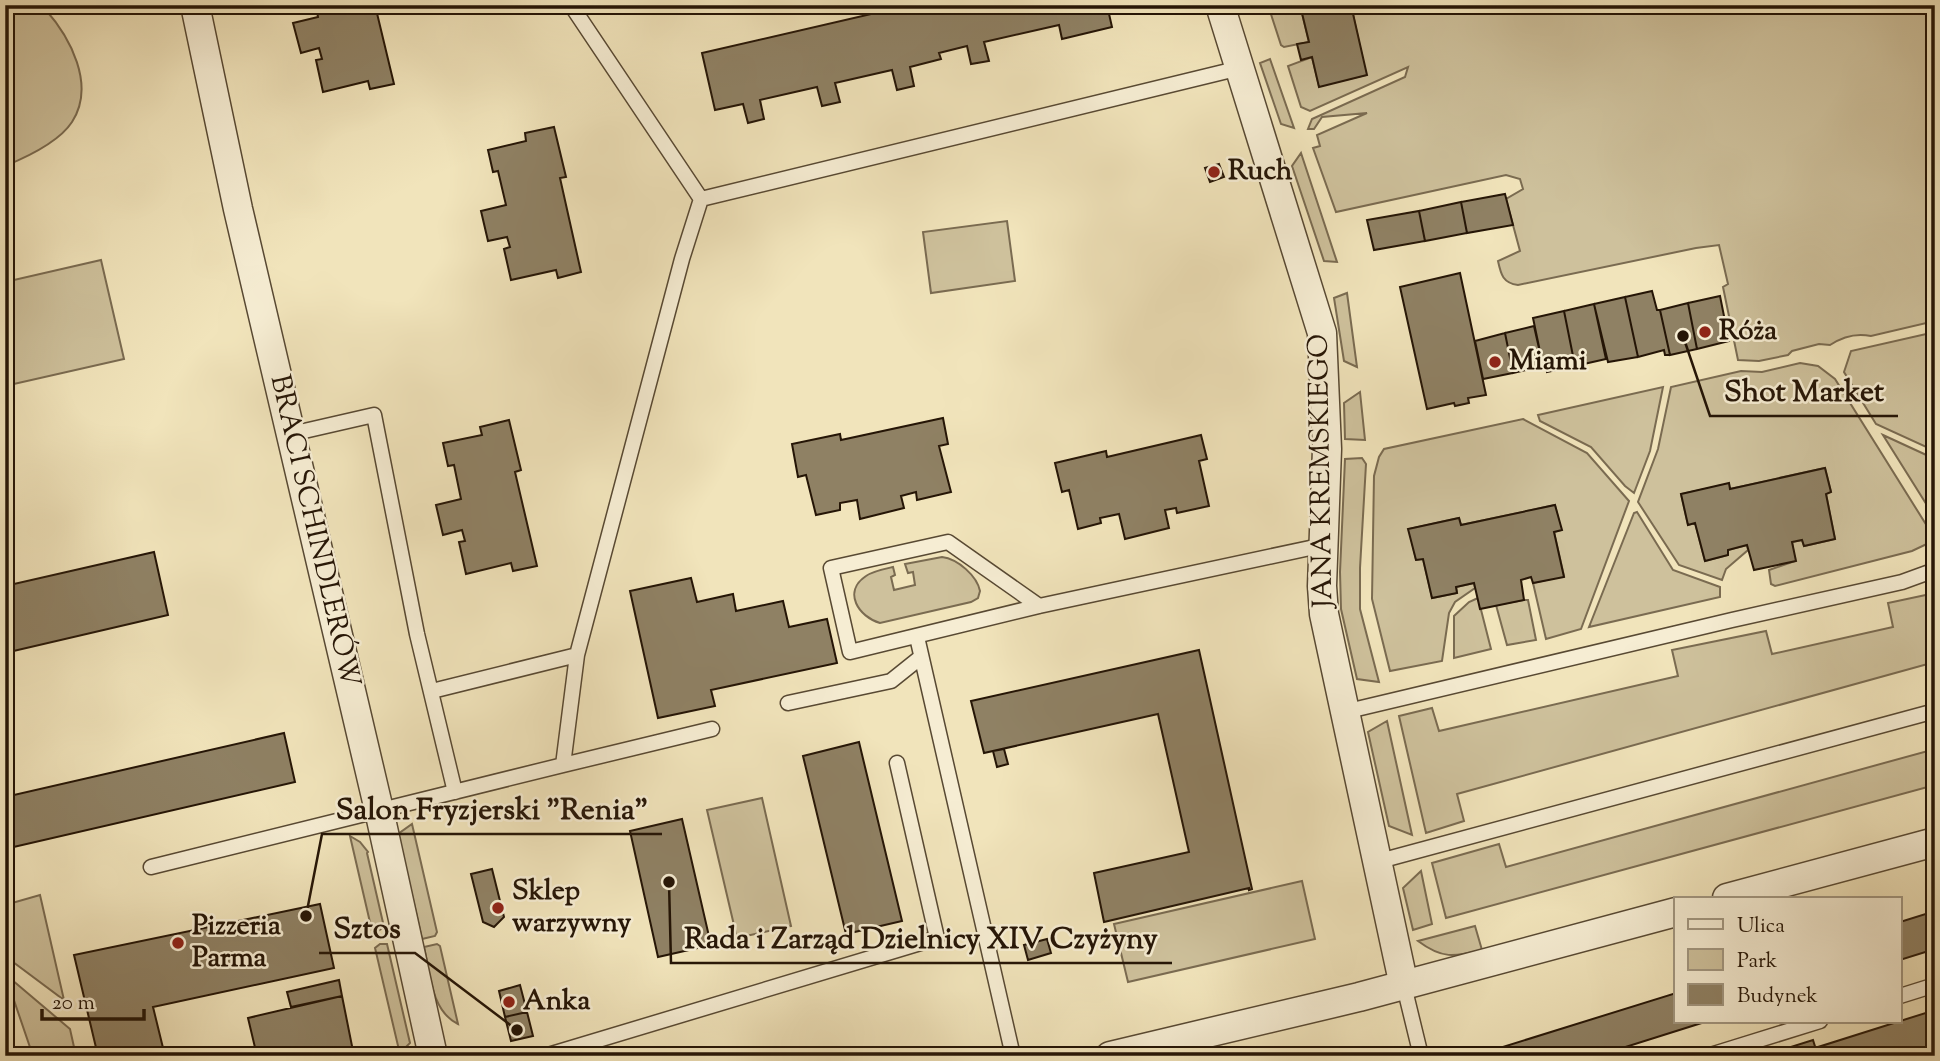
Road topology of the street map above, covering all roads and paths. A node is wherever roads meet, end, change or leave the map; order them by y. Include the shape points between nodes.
1 (195, 5) edge
2 (571, 5) edge
3 (1220, 5) edge
4 (1240, 68) junction
5 (701, 199) junction
6 (291, 434) junction
7 (1324, 545) junction
8 (1935, 570) edge
9 (1039, 606) junction
10 (917, 637) junction
11 (577, 654) junction
12 (921, 656) junction
13 (432, 691) junction
14 (788, 703) dead end
15 (1935, 711) edge
16 (1344, 712) junction
17 (712, 729) dead end
18 (897, 763) dead end
19 (563, 765) junction
20 (455, 792) junction
21 (379, 810) junction
22 (1935, 842) edge
23 (1376, 862) junction
24 (151, 867) dead end
25 (1731, 897) edge
26 (1674, 913) edge
27 (1935, 985) edge
28 (1404, 986) junction
29 (1902, 995) edge
30 (1814, 1023) edge
31 (433, 1056) edge
32 (545, 1056) edge
33 (1013, 1056) edge
34 (1110, 1056) edge
35 (1421, 1056) edge
36 (1707, 1056) edge

1 - 6 street, BRACI SCHINDLERÓW
2 - 5 lane
3 - 4 street, JANA KREMSKIEGO
4 - 5 lane
4 - 7 street, JANA KREMSKIEGO via 1322,332 1327,449
5 - 11 lane
6 - 13 lane via 373,415
6 - 21 street, BRACI SCHINDLERÓW
7 - 9 lane
7 - 16 street, JANA KREMSKIEGO via 1323,606
8 - 16 lane via 1902,582
9 - 10 lane
9 - 10 lane via 948,542 831,568 850,652
10 - 12 lane
11 - 13 lane
11 - 19 lane
12 - 14 lane via 891,681
12 - 33 lane
13 - 20 lane
15 - 23 lane
16 - 23 street, JANA KREMSKIEGO
17 - 19 lane
18 - 32 lane via 937,938
19 - 20 lane
20 - 21 lane
21 - 24 lane
21 - 31 street, BRACI SCHINDLERÓW
22 - 25 street
23 - 28 street, JANA KREMSKIEGO
26 - 28 street
27 - 29 lane
28 - 34 street
28 - 35 lane
30 - 36 lane

